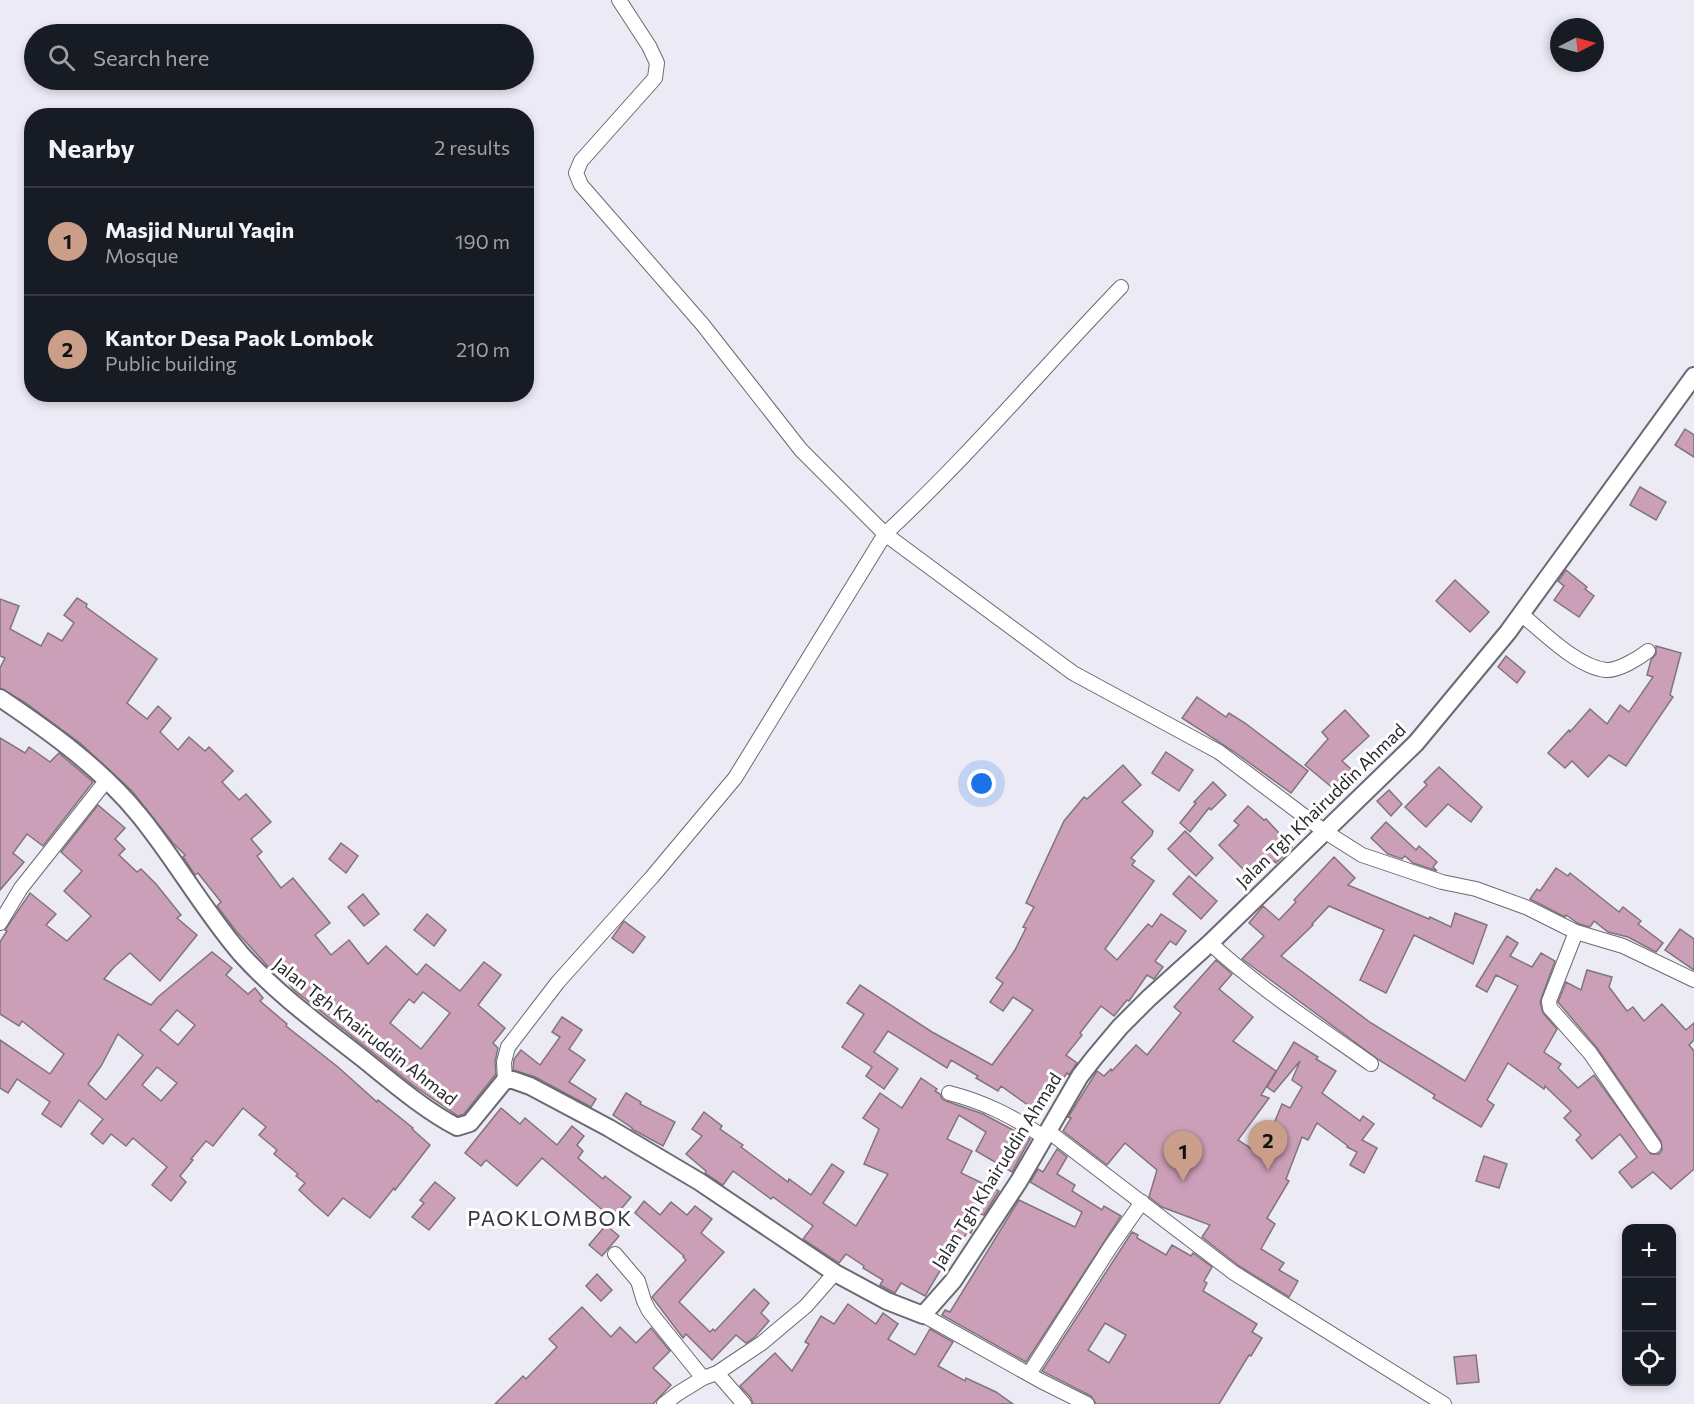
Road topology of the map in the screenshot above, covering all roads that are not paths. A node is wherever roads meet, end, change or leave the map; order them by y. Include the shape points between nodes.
1 (619, 0) edge
2 (1122, 287) dead end
3 (1694, 376) edge
4 (885, 534) junction
5 (1521, 614) junction
6 (1648, 651) dead end
7 (0, 698) edge
8 (106, 782) junction
9 (1324, 831) junction
10 (0, 923) edge
11 (1575, 932) junction
12 (1210, 943) junction
13 (1694, 980) edge
14 (1371, 1064) dead end
15 (505, 1080) junction
16 (949, 1093) dead end
17 (1046, 1134) junction
18 (1654, 1146) dead end
19 (1142, 1202) junction
20 (615, 1254) dead end
21 (835, 1273) junction
22 (923, 1316) junction
23 (1029, 1374) junction
24 (710, 1375) junction
25 (664, 1404) edge
26 (744, 1404) edge
27 (1087, 1404) edge
28 (1444, 1404) edge

1 - 4 street via 657,63 654,78 581,161 576,173 581,185 703,325 801,450
2 - 4 street via 921,501
3 - 5 street, Jalan Tgh Khairuddin Ahmad
4 - 9 street via 1073,673 1219,752
4 - 15 street via 735,778 558,982 508,1047
5 - 6 street via 1587,665 1608,670 1634,661
5 - 9 street, Jalan Tgh Khairuddin Ahmad via 1416,743
7 - 8 street, Jalan Tgh Khairuddin Ahmad via 71,750
8 - 10 street via 21,888
8 - 15 street, Jalan Tgh Khairuddin Ahmad via 138,814 234,945 257,970 400,1088 460,1127 470,1124
9 - 11 street via 1362,855 1442,882 1476,889
9 - 12 street, Jalan Tgh Khairuddin Ahmad
11 - 13 street via 1623,946
11 - 18 street via 1549,1001 1550,1008 1590,1053
12 - 14 street via 1283,1003
12 - 17 street, Jalan Tgh Khairuddin Ahmad via 1120,1027 1080,1076
15 - 21 street via 530,1086 609,1128 700,1182
16 - 17 street via 976,1100
17 - 19 street
17 - 22 street, Jalan Tgh Khairuddin Ahmad via 953,1281
19 - 23 street
19 - 28 street via 1234,1273
20 - 24 street via 638,1281 649,1311
21 - 22 street
21 - 24 street via 806,1306 762,1343
22 - 23 street
23 - 27 street
24 - 25 street
24 - 26 street

